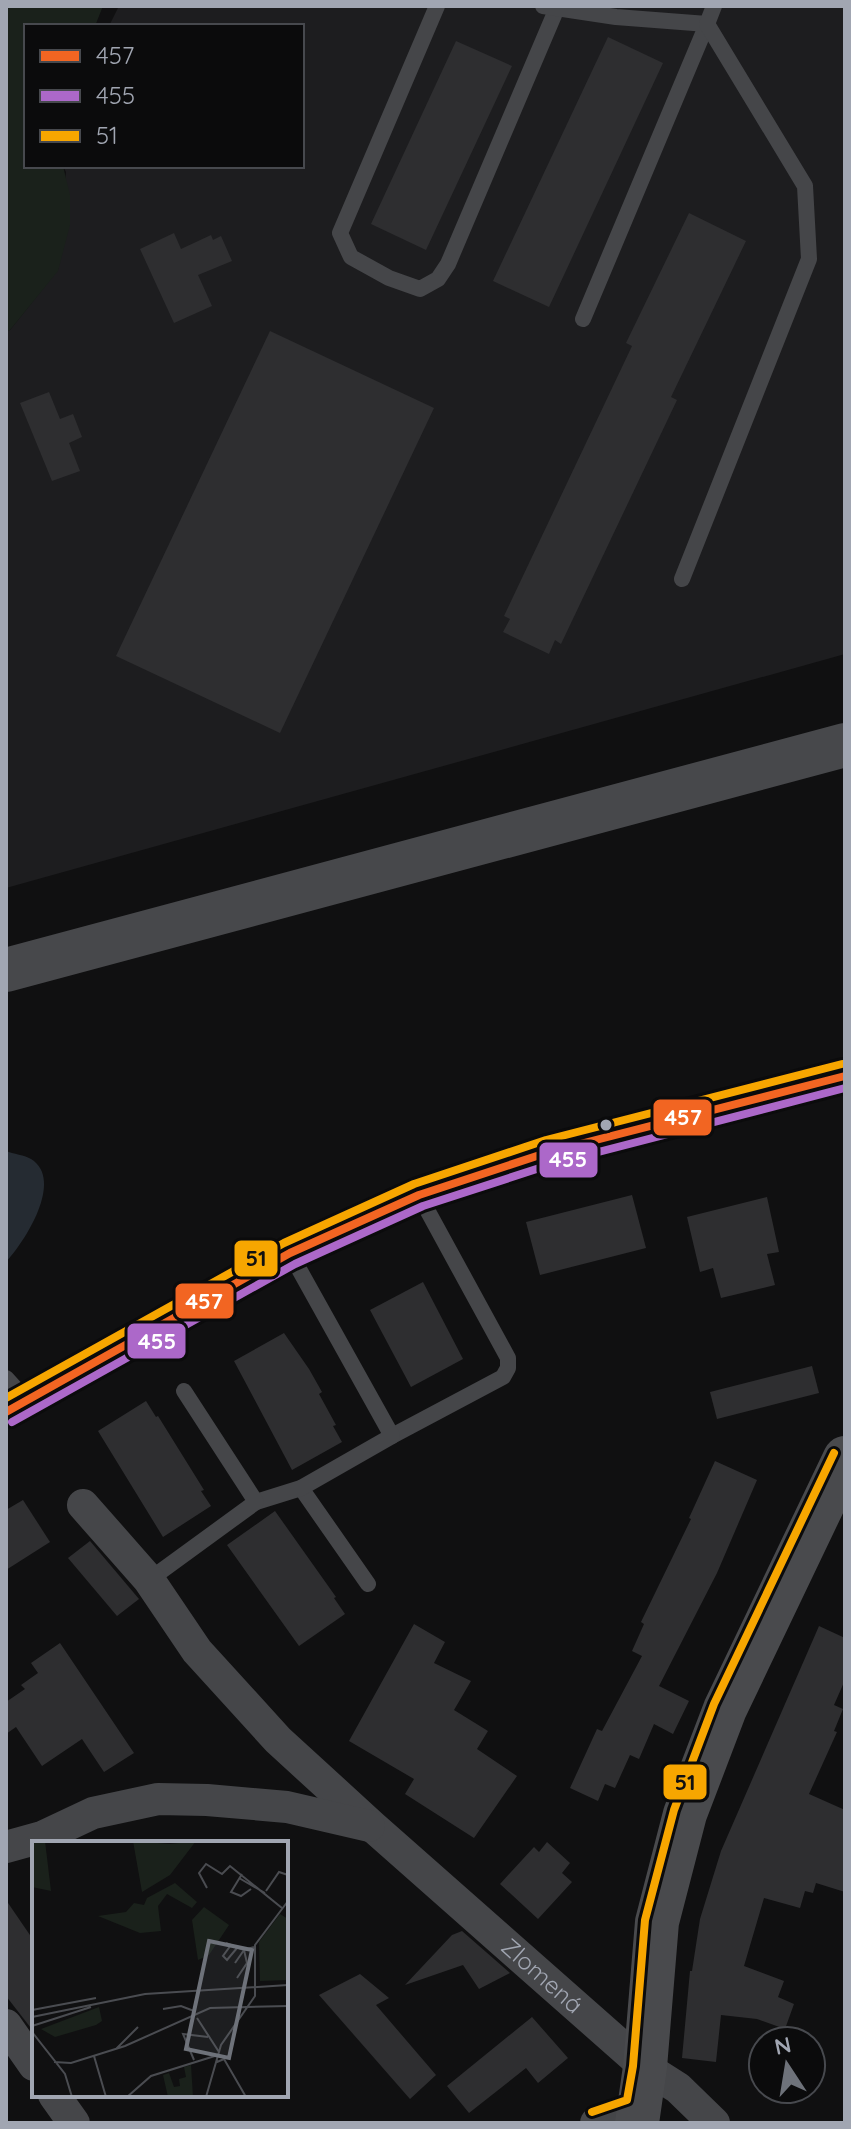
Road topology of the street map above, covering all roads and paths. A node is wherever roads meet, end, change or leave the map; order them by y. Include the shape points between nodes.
1 (437, 6) edge
2 (714, 6) edge
3 (550, 7) edge
4 (707, 24) junction
5 (583, 319) dead end
6 (682, 579) dead end
7 (845, 745) edge
8 (6, 970) edge
9 (845, 1076) edge
10 (419, 1195) junction
11 (290, 1253) junction
12 (184, 1391) dead end
13 (13, 1397) edge
14 (392, 1436) junction
15 (845, 1458) edge
16 (301, 1488) junction
17 (256, 1502) junction
18 (83, 1505) dead end
19 (149, 1580) junction
20 (368, 1584) dead end
21 (372, 1826) junction
22 (6, 1847) edge
23 (6, 2025) edge
24 (32, 2062) edge
25 (645, 2067) junction
26 (55, 2097) edge
27 (638, 2116) edge
28 (74, 2123) edge
29 (596, 2123) edge
30 (714, 2123) edge

1 - 3 lane via 340,233 351,257 420,289 438,279 448,264
2 - 4 lane
3 - 4 lane
4 - 5 lane
4 - 6 lane via 805,186 809,259
7 - 8 main road
9 - 10 street via 549,1152
10 - 11 street
10 - 14 lane via 508,1358 508,1368 503,1377
11 - 13 street
11 - 14 lane
12 - 17 lane
14 - 16 lane
15 - 25 street via 725,1709 685,1814 657,1922
16 - 17 lane
16 - 20 lane
17 - 19 lane
18 - 19 street, Zlomená
19 - 21 street, Zlomená via 197,1651 268,1729
21 - 22 street, Zlomená via 287,1807 158,1799 93,1813
21 - 25 street, Zlomená
23 - 24 street
25 - 27 street
25 - 30 street, Zlomená via 678,2088
26 - 28 street
27 - 29 street

